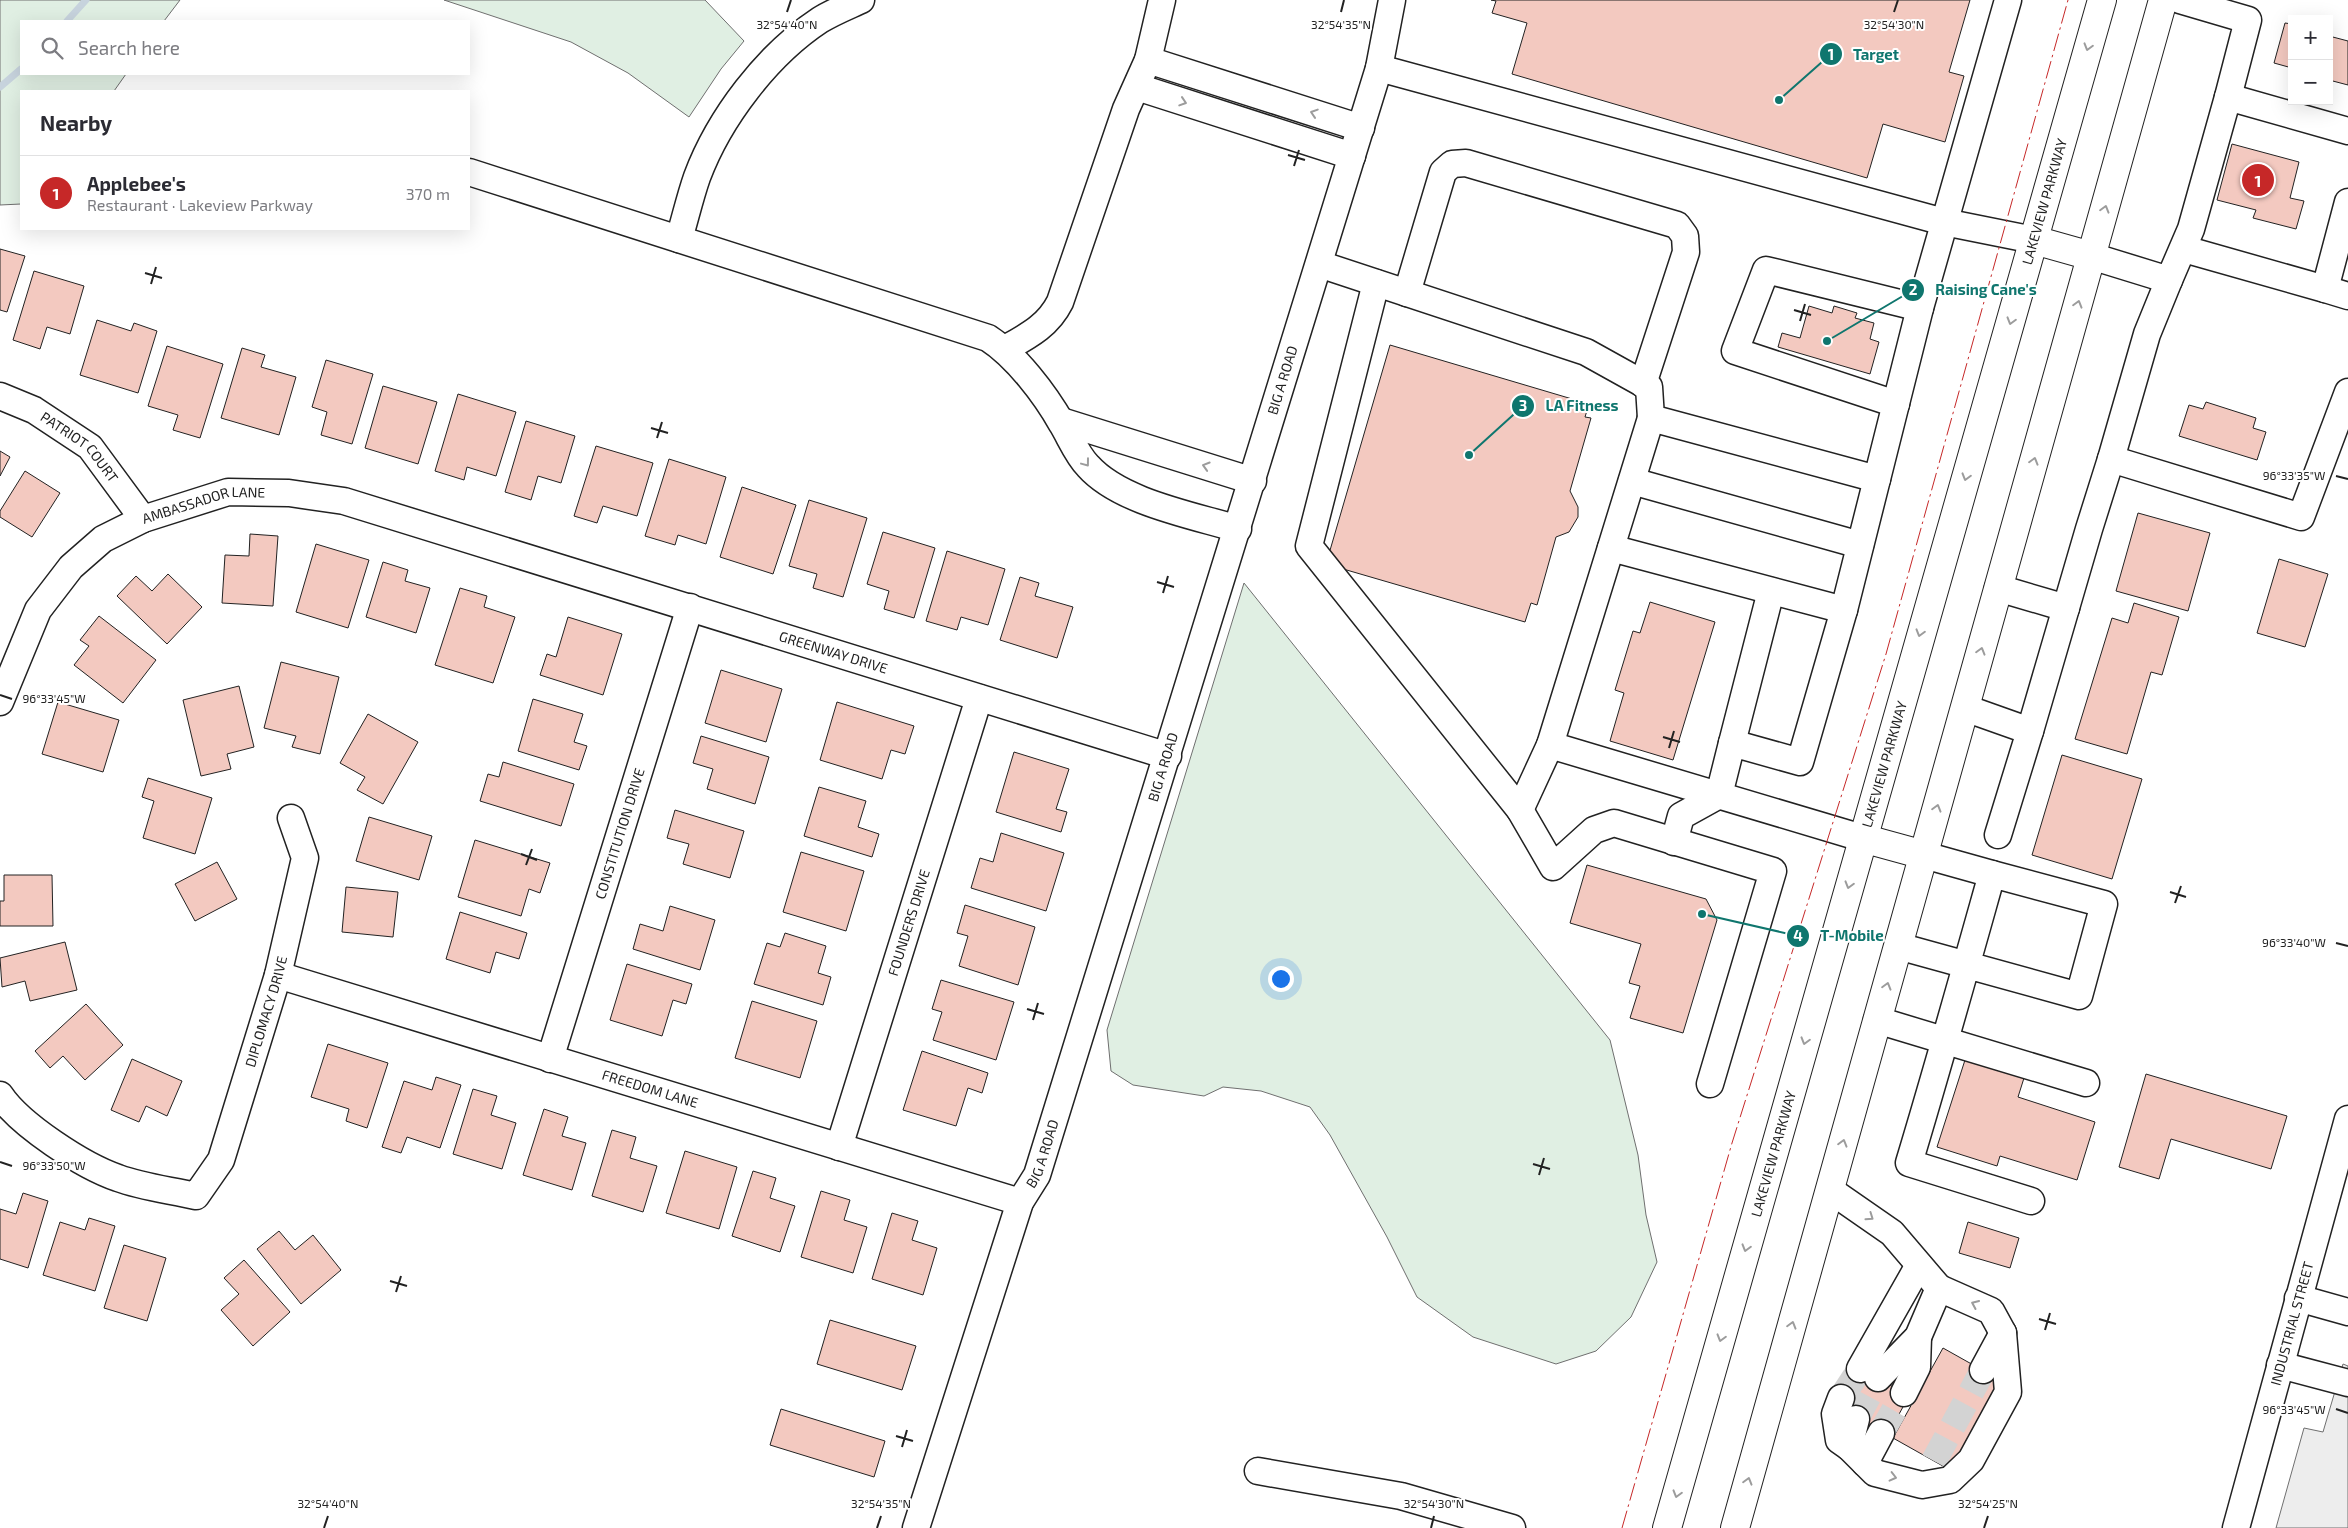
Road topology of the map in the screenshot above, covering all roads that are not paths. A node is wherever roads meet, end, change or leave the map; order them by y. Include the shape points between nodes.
1 (861, 0) edge
2 (1162, 0) edge
3 (1392, 0) edge
4 (2008, 0) edge
5 (2102, 0) edge
6 (2163, 0) edge
7 (2180, 0) edge
8 (2252, 10) edge
9 (1148, 60) junction
10 (1379, 68) junction
11 (1137, 87) junction
12 (2228, 97) junction
13 (1360, 128) junction
14 (2348, 131) edge
15 (1352, 156) junction
16 (470, 172) edge
17 (2348, 202) edge
18 (1944, 222) junction
19 (679, 239) junction
20 (2034, 240) junction
21 (2184, 249) junction
22 (2091, 256) junction
23 (1319, 264) junction
24 (2169, 280) junction
25 (1376, 283) junction
26 (2336, 292) edge
27 (1407, 293) junction
28 (1920, 308) junction
29 (1005, 349) junction
30 (1644, 384) junction
31 (2348, 392) edge
32 (0, 396) edge
33 (1896, 404) junction
34 (1651, 418) junction
35 (1061, 421) junction
36 (2111, 460) junction
37 (1877, 478) junction
38 (1253, 481) junction
39 (1632, 481) junction
40 (143, 519) junction
41 (1238, 529) junction
42 (1860, 545) junction
43 (498, 548) joint
44 (1611, 548) junction
45 (1998, 588) junction
46 (1771, 591) junction
47 (690, 608) junction
48 (2066, 608) junction
49 (1844, 610) junction
50 (979, 698) junction
51 (0, 702) edge
52 (1965, 708) junction
53 (2030, 731) junction
54 (1732, 743) junction
55 (1550, 745) junction
56 (1168, 756) junction
57 (1719, 795) junction
58 (1520, 810) junction
59 (291, 818) dead end
60 (1998, 835) dead end
61 (1862, 838) junction
62 (1674, 842) junction
63 (1924, 855) junction
64 (1992, 874) junction
65 (1898, 946) junction
66 (1966, 966) junction
67 (278, 975) junction
68 (1877, 1020) junction
69 (1946, 1041) junction
70 (550, 1058) junction
71 (2086, 1083) dead end
72 (1710, 1084) dead end
73 (0, 1095) edge
74 (2348, 1119) edge
75 (839, 1147) junction
76 (1830, 1190) junction
77 (2031, 1201) dead end
78 (1020, 1202) junction
79 (1920, 1265) junction
80 (1939, 1288) junction
81 (2298, 1298) junction
82 (2348, 1312) edge
83 (2003, 1334) junction
84 (2280, 1365) junction
85 (1983, 1370) tunnel mouth
86 (2348, 1383) edge
87 (1841, 1398) tunnel mouth
88 (1869, 1426) tunnel mouth
89 (1857, 1454) junction
90 (1934, 1461) tunnel mouth
91 (1258, 1470) dead end
92 (1922, 1485) junction
93 (916, 1528) edge
94 (1512, 1528) edge
95 (1667, 1528) edge
96 (1735, 1528) edge
97 (2236, 1528) edge

1 - 19 street via 820,20 753,83 730,116 697,177
2 - 9 street
3 - 10 street, BIG A ROAD
4 - 18 street
5 -> 20 main road, LAKEVIEW PARKWAY
22 -> 6 main road
7 - 8 street
8 - 12 street
9 - 11 street
13 -> 9 street
10 - 13 street, BIG A ROAD
10 - 18 street
11 -> 15 street
11 - 29 street via 1126,109 1054,316 1038,330
12 - 14 street
12 - 21 street
13 - 15 street, BIG A ROAD
15 - 23 street, BIG A ROAD
16 - 19 street
17 - 26 street
18 - 20 street
18 - 28 street
19 - 29 street via 988,338
20 - 22 main road
20 -> 61 main road, LAKEVIEW PARKWAY
21 - 24 street
21 - 26 street
22 - 24 street
45 -> 22 main road
23 - 25 street
23 - 38 street, BIG A ROAD
24 - 36 street via 2147,334
25 - 27 street
25 - 58 street via 1309,546
27 - 30 street via 1586,352
27 - 30 street via 1443,172 1452,164 1466,163 1677,226 1685,236 1686,252
28 - 33 street
28 - 33 street via 1766,270 1735,351
29 - 35 street
30 - 34 street via 1649,387
31 - 36 street via 2301,517
32 - 40 street, PATRIOT COURT via 34,410 90,447
33 - 37 street
34 - 37 street
34 - 39 street
38 -> 35 street
35 -> 41 street via 1086,465 1100,478 1134,497
36 - 48 street
37 - 42 street
38 - 41 street, BIG A ROAD
39 - 42 street
39 - 44 street
40 - 43 street, AMBASSADOR LANE via 228,492 288,493 344,501
40 - 51 street, AMBASSADOR LANE via 103,539 71,567 38,610
41 - 56 street, BIG A ROAD
42 - 49 street
43 - 47 street, GREENWAY DRIVE
44 - 46 street
44 - 55 street
45 - 48 street
52 -> 45 main road
46 - 49 street
46 - 54 street
47 - 50 street, GREENWAY DRIVE
47 - 70 street, CONSTITUTION DRIVE
48 - 53 street
49 - 54 street via 1800,762
50 - 56 street, GREENWAY DRIVE
50 - 75 street, FOUNDERS DRIVE
52 - 53 street
63 -> 52 main road
53 - 60 street
54 - 57 street
55 - 57 street
55 - 58 street
56 - 78 street, BIG A ROAD via 1037,1175
57 - 61 street
57 - 62 street via 1681,816
58 - 62 street via 1553,867 1594,830 1614,824
59 - 67 street, DIPLOMACY DRIVE via 305,858
61 - 63 main road
61 -> 95 main road, LAKEVIEW PARKWAY
62 - 72 street via 1774,871
63 - 64 street
63 - 65 main road
64 - 66 street
64 - 66 street via 2104,904 2079,996
65 - 66 street
68 -> 65 main road
66 - 69 street
67 - 70 street, FREEDOM LANE
67 - 73 street, DIPLOMACY DRIVE via 221,1160 196,1196 117,1178 62,1149 8,1106
68 - 69 street
76 -> 68 main road
69 - 71 street
69 - 77 street via 1909,1163
70 - 75 street, FREEDOM LANE
74 - 81 street, INDUSTRIAL STREET
75 - 78 street, FREEDOM LANE
76 -> 79 street via 1892,1233
96 -> 76 main road
78 - 93 street, BIG A ROAD
79 - 80 street
79 - 80 street via 1883,1381 1917,1367 1918,1337
83 -> 80 street via 1991,1311
81 - 82 street
81 - 84 street, INDUSTRIAL STREET
83 - 85 street
83 - 92 street via 2008,1392 1971,1460 1950,1480
84 - 86 street
84 - 97 street, INDUSTRIAL STREET
87 - 89 street via 1835,1414 1839,1440
88 - 89 street
89 -> 92 street via 1875,1473
90 - 92 street
91 - 94 street via 1401,1496

